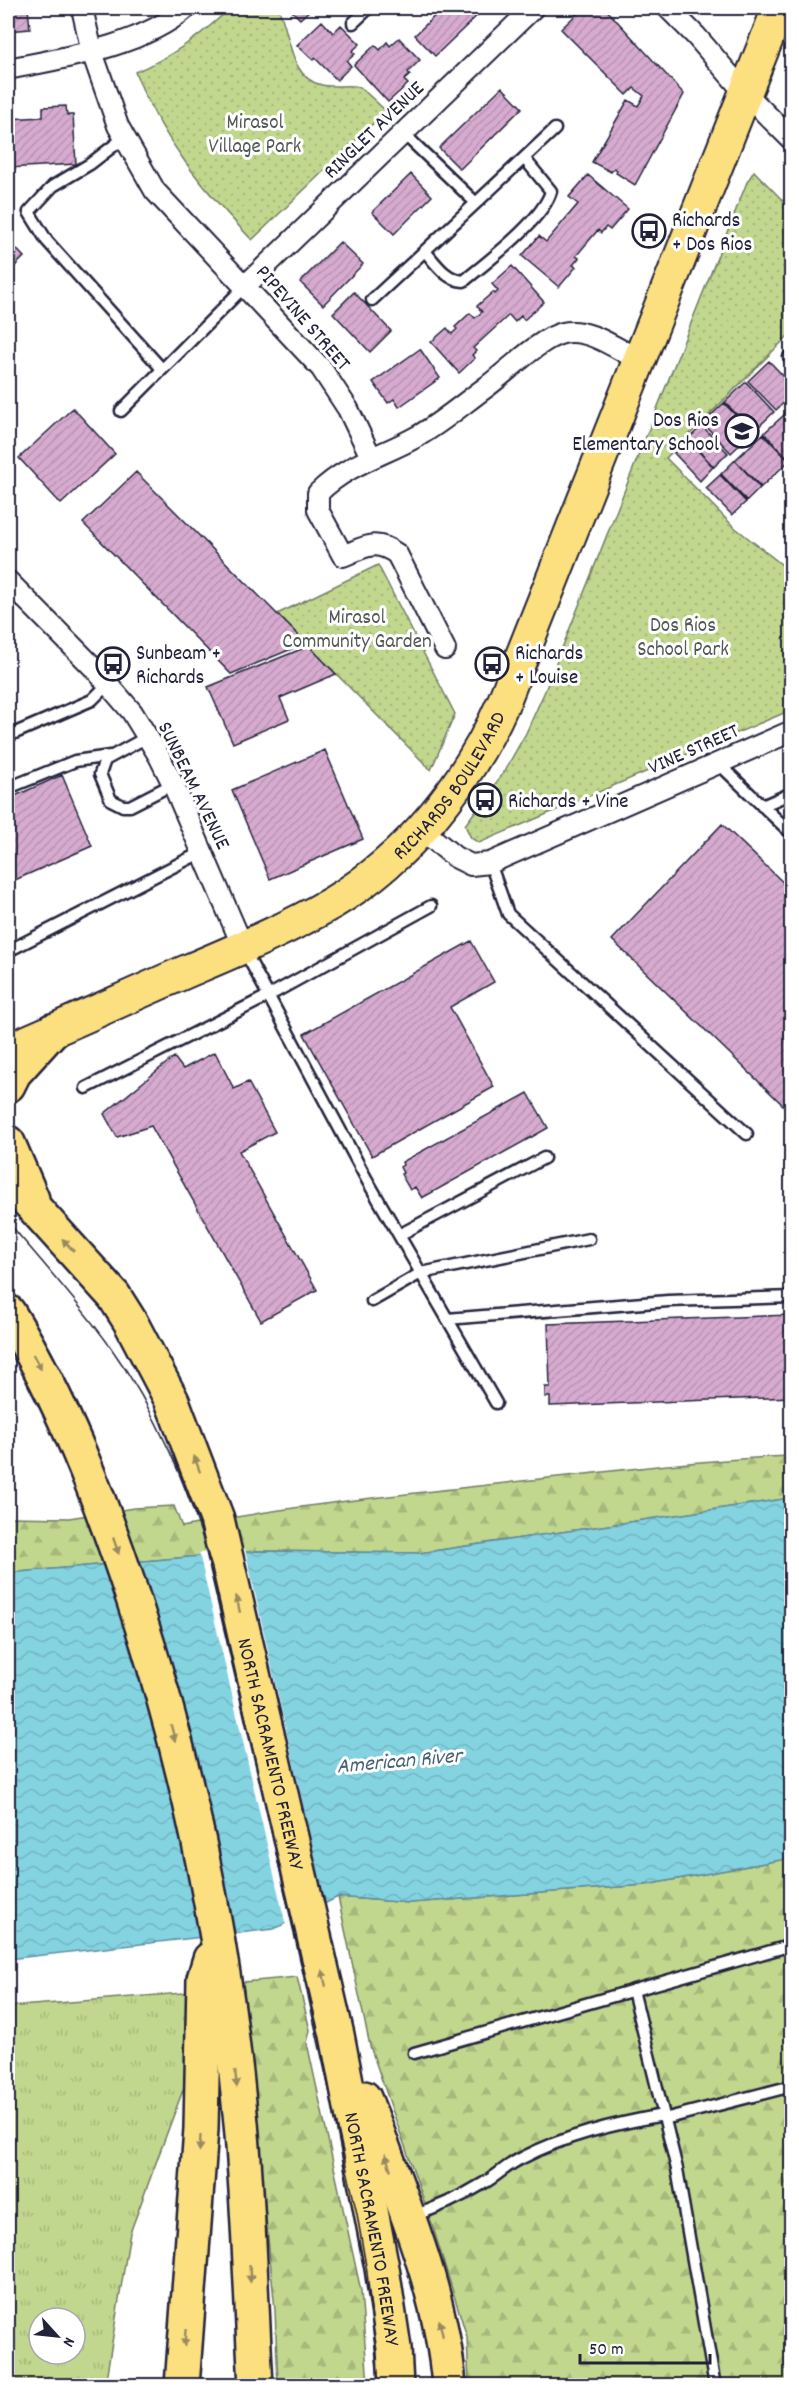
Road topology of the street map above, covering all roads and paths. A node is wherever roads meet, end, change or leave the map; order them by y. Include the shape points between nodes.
1 (82, 8) edge
2 (186, 8) edge
3 (369, 8) edge
4 (532, 8) edge
5 (668, 8) edge
6 (779, 8) edge
7 (353, 23) dead end
8 (92, 52) junction
9 (8, 69) edge
10 (745, 93) junction
11 (555, 129) dead end
12 (403, 133) junction
13 (125, 137) junction
14 (792, 140) edge
15 (524, 159) junction
16 (476, 203) junction
17 (425, 251) junction
18 (246, 285) junction
19 (372, 300) dead end
20 (639, 360) junction
21 (162, 369) junction
22 (121, 411) dead end
23 (371, 457) junction
24 (8, 581) edge
25 (445, 649) dead end
26 (108, 684) junction
27 (792, 731) edge
28 (8, 736) edge
29 (147, 737) junction
30 (110, 756) junction
31 (718, 763) junction
32 (172, 784) junction
33 (8, 788) edge
34 (792, 793) edge
35 (762, 806) junction
36 (421, 830) junction
37 (792, 834) edge
38 (202, 852) junction
39 (490, 863) junction
40 (431, 906) dead end
41 (243, 947) junction
42 (8, 951) edge
43 (268, 996) junction
44 (51, 1031) junction
45 (8, 1035) edge
46 (8, 1050) edge
47 (8, 1085) edge
48 (86, 1088) dead end
49 (747, 1134) dead end
50 (8, 1143) edge
51 (543, 1158) dead end
52 (8, 1179) edge
53 (37, 1211) junction
54 (399, 1235) junction
55 (589, 1239) dead end
56 (421, 1273) junction
57 (792, 1297) edge
58 (372, 1301) dead end
59 (8, 1312) edge
60 (447, 1318) junction
61 (496, 1403) dead end
62 (792, 1945) edge
63 (633, 1990) junction
64 (217, 2021) junction
65 (337, 2035) junction
66 (414, 2053) dead end
67 (792, 2086) edge
68 (663, 2117) junction
69 (408, 2217) junction
70 (182, 2385) edge
71 (256, 2385) edge
72 (396, 2385) edge
73 (449, 2385) edge
74 (714, 2385) edge

1 - 8 street, PIPEVINE STREET
2 - 8 street via 151,30
3 - 7 lane
4 - 12 street, RINGLET AVENUE
5 - 10 street
6 - 10 main road, RICHARDS BOULEVARD
8 - 9 street
8 - 13 street, PIPEVINE STREET
10 - 14 street
10 - 20 main road, RICHARDS BOULEVARD
11 - 15 lane
12 - 16 lane
12 - 18 street, RINGLET AVENUE
13 - 18 street, PIPEVINE STREET via 156,191
13 - 21 lane via 53,186 29,212 47,241
15 - 16 lane
15 - 17 lane via 551,191 549,201 489,261 464,281 455,281
16 - 17 lane
17 - 19 lane
18 - 21 lane
18 - 23 street, PIPEVINE STREET via 321,368
20 - 23 street via 583,332 551,337 418,436
20 - 36 main road, RICHARDS BOULEVARD via 497,717 473,760
21 - 22 lane
23 - 25 street via 334,477 318,493 318,510 343,556 376,544 397,554
24 - 26 street, SUNBEAM AVENUE
26 - 28 lane via 92,700
26 - 29 street, SUNBEAM AVENUE
27 - 31 street, VINE STREET
29 - 30 lane
29 - 32 street, SUNBEAM AVENUE
30 - 32 lane via 100,774 111,800 117,804 130,806
30 - 33 lane via 75,761
31 - 35 lane
31 - 39 street, VINE STREET
32 - 38 street, SUNBEAM AVENUE
34 - 35 lane
35 - 37 lane
36 - 39 street, VINE STREET via 471,865
36 - 41 main road, RICHARDS BOULEVARD via 388,862 333,902
38 - 41 street, SUNBEAM AVENUE
38 - 42 lane
39 - 49 lane via 508,914
40 - 43 lane
41 - 43 lane
41 - 44 main road, RICHARDS BOULEVARD
43 - 48 lane
43 - 54 lane
44 - 45 main road
44 - 46 main road, RICHARDS BOULEVARD
44 - 47 highway
50 - 53 highway
51 - 54 lane
52 - 53 highway, NORTH SACRAMENTO FREEWAY
65 -> 53 highway, NORTH SACRAMENTO FREEWAY via 217,1519 172,1401 131,1323 114,1296
54 - 56 lane
55 - 56 lane
56 - 58 lane
56 - 60 lane
57 - 60 lane via 668,1301
59 -> 64 highway via 55,1398 97,1491 165,1702 219,1942 204,1979
60 - 61 lane
62 - 63 lane
63 - 66 lane
63 - 68 lane
64 -> 70 highway via 201,2129
64 -> 71 highway via 242,2124
69 -> 65 highway
65 - 72 highway, NORTH SACRAMENTO FREEWAY via 382,2268
67 - 68 lane
68 - 69 lane via 608,2126 556,2142 519,2159 444,2205
68 - 74 lane via 678,2169
73 -> 69 highway via 434,2296

